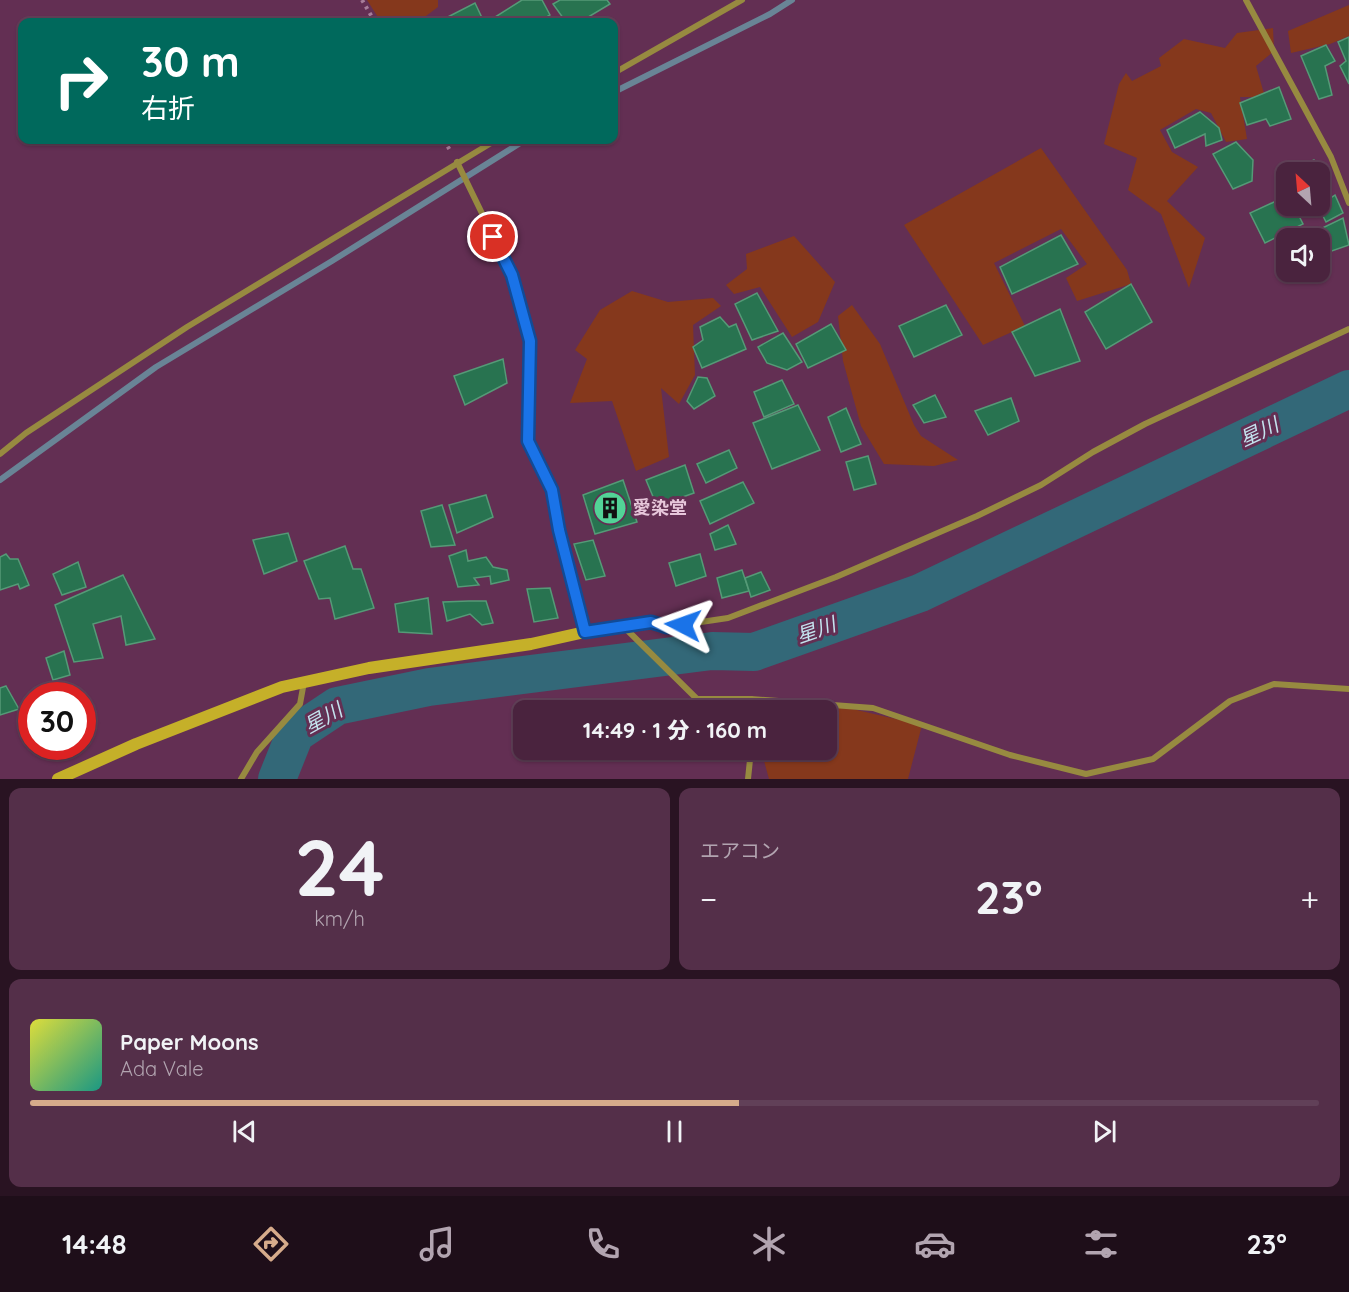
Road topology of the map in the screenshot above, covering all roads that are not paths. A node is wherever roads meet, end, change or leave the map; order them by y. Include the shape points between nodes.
1 (742, 0) edge
2 (1246, 0) edge
3 (618, 71) edge
4 (489, 144) edge
5 (457, 162) junction
6 (1349, 203) edge
7 (1349, 329) edge
8 (0, 454) edge
9 (622, 626) junction
10 (585, 632) junction
11 (304, 682) junction
12 (1349, 689) edge
13 (751, 699) joint
14 (750, 760) edge
15 (58, 779) edge
16 (241, 779) edge
17 (748, 779) edge

1 - 3 street
2 - 6 street via 1331,157
4 - 5 street
5 - 8 street via 188,327
5 - 10 street via 515,286 530,341 528,441 552,490
7 - 9 street via 1145,424 1041,485 977,516 836,577 728,618 667,627 651,622
9 - 10 street
9 - 13 street via 697,699
10 - 11 street
11 - 15 street via 136,744
11 - 16 street via 300,704 257,752
12 - 13 street via 1274,684 1230,701 1153,759 1086,774 1010,755 873,708
14 - 17 street

